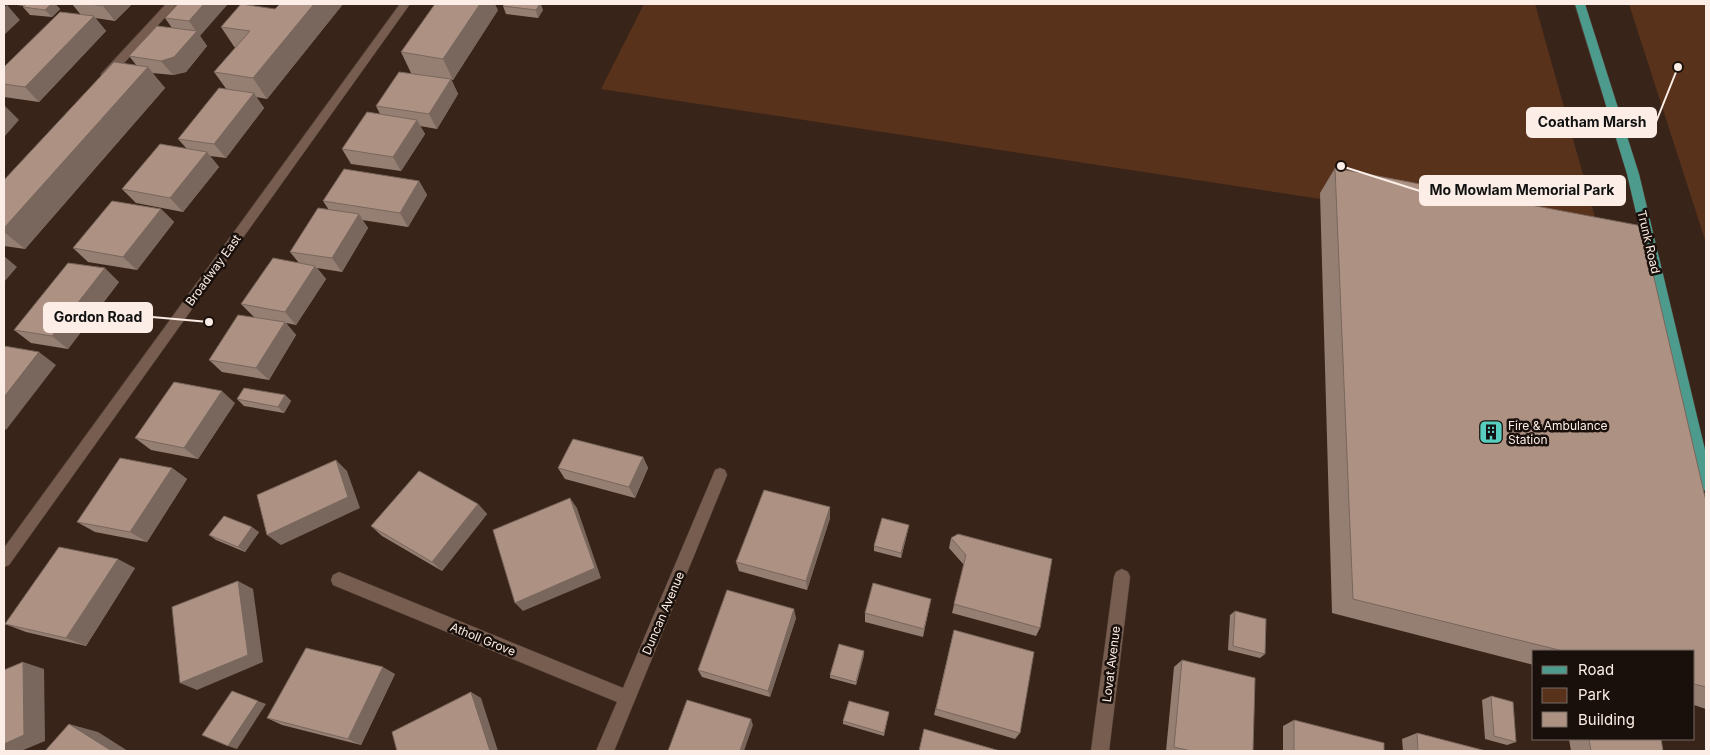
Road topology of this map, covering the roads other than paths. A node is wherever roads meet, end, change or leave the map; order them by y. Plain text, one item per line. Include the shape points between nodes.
1 (172, 4) edge
2 (405, 4) edge
3 (1580, 4) edge
4 (98, 84) edge
5 (720, 475) dead end
6 (1706, 484) edge
7 (4, 560) edge
8 (1122, 577) dead end
9 (339, 580) dead end
10 (627, 698) junction
11 (605, 751) edge
12 (1100, 751) edge

1 - 4 street
2 - 7 street, Broadway East
3 - 6 main road, Trunk Road via 1632,174
5 - 10 street, Duncan Avenue
8 - 12 street, Lovat Avenue
9 - 10 street, Atholl Grove
10 - 11 street, Duncan Avenue

